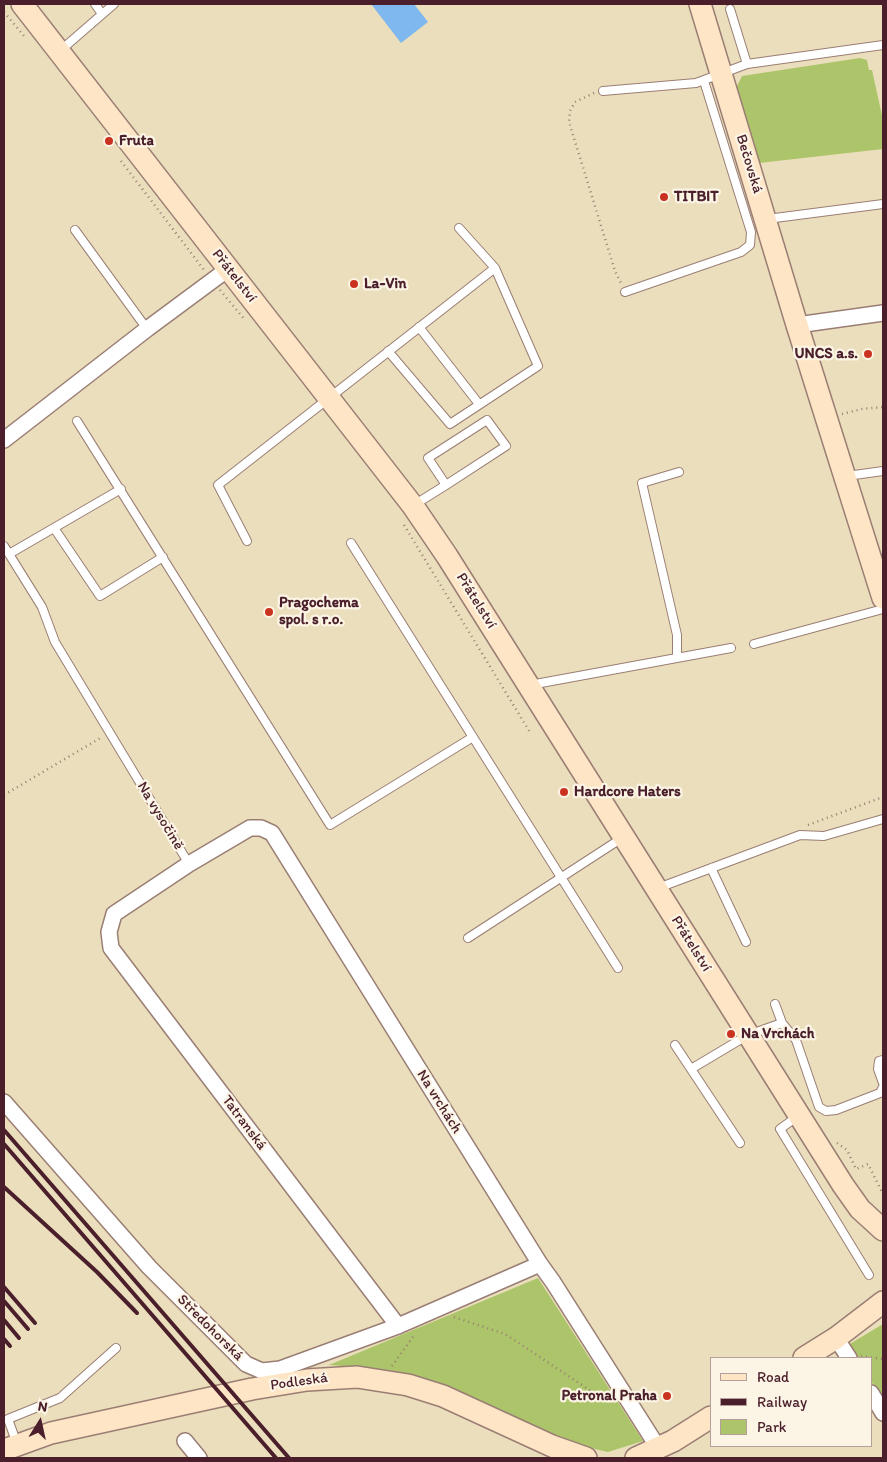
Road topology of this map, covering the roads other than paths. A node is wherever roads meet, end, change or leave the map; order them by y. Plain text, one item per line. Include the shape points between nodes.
1 (22, 4) edge
2 (95, 4) edge
3 (114, 4) edge
4 (700, 4) edge
5 (730, 9) dead end
6 (102, 14) junction
7 (883, 45) edge
8 (59, 52) junction
9 (747, 64) junction
10 (713, 77) junction
11 (603, 91) road end
12 (883, 204) edge
13 (766, 219) junction
14 (459, 228) dead end
15 (75, 230) dead end
16 (495, 268) junction
17 (228, 269) junction
18 (625, 292) road end
19 (883, 313) edge
20 (797, 324) junction
21 (419, 327) junction
22 (147, 329) junction
23 (388, 351) junction
24 (329, 398) junction
25 (479, 404) junction
26 (77, 421) dead end
27 (4, 440) edge
28 (883, 471) edge
29 (679, 472) dead end
30 (845, 476) junction
31 (446, 485) junction
32 (121, 489) junction
33 (408, 515) junction
34 (54, 528) junction
35 (247, 541) dead end
36 (352, 544) dead end
37 (4, 546) edge
38 (9, 554) junction
39 (163, 556) junction
40 (883, 598) edge
41 (883, 609) edge
42 (754, 644) dead end
43 (731, 648) dead end
44 (677, 658) junction
45 (528, 685) junction
46 (472, 737) junction
47 (883, 819) edge
48 (624, 837) junction
49 (189, 864) junction
50 (711, 868) junction
51 (561, 878) junction
52 (656, 888) junction
53 (114, 914) joint
54 (468, 938) dead end
55 (746, 942) dead end
56 (618, 968) dead end
57 (775, 1004) dead end
58 (782, 1023) junction
59 (748, 1035) junction
60 (675, 1045) dead end
61 (883, 1060) edge
62 (690, 1069) junction
63 (883, 1083) edge
64 (4, 1102) edge
65 (799, 1116) junction
66 (740, 1143) dead end
67 (883, 1230) edge
68 (540, 1264) junction
69 (869, 1275) dead end
70 (883, 1302) edge
71 (398, 1326) junction
72 (116, 1348) dead end
73 (844, 1351) edge
74 (810, 1357) edge
75 (872, 1395) edge
76 (883, 1413) edge
77 (710, 1418) edge
78 (6, 1419) edge
79 (185, 1441) dead end
80 (11, 1447) edge
81 (661, 1454) edge
82 (199, 1458) edge
83 (586, 1458) edge
84 (636, 1458) edge

1 - 8 main road, Přátelství
2 - 6 lane
3 - 6 lane
4 - 10 main road, Bečovská
5 - 9 lane
6 - 8 lane
7 - 9 lane
8 - 17 main road, Přátelství
9 - 10 lane
10 - 11 lane
10 - 13 main road, Bečovská
10 - 18 lane via 751,232 750,245 741,252
12 - 13 lane
13 - 20 main road, Bečovská
14 - 16 lane
15 - 22 lane
16 - 21 lane
16 - 25 lane via 538,366
17 - 22 street
17 - 24 main road, Přátelství
19 - 20 street
20 - 30 main road, Bečovská
21 - 23 lane
21 - 25 lane
22 - 27 street
23 - 24 lane
23 - 25 lane via 450,424
24 - 33 main road, Přátelství
24 - 35 lane via 218,484
26 - 32 lane
28 - 30 lane
29 - 44 lane via 642,483 677,635
30 - 40 main road, Bečovská
31 - 31 lane via 506,446 486,420 428,458
31 - 33 lane
32 - 34 lane
32 - 39 lane
33 - 45 main road, Přátelství via 447,556
34 - 38 lane
34 - 39 lane via 100,596
36 - 46 lane
37 - 38 lane, Na vysočině
38 - 49 lane, Na vysočině via 42,607 54,642
39 - 46 lane via 330,825
41 - 42 lane
43 - 44 lane
44 - 45 lane
45 - 48 main road, Přátelství
46 - 51 lane
47 - 50 lane via 824,836 800,835
48 - 51 lane
48 - 52 main road, Přátelství
49 - 53 street, Na vysočině
49 - 68 street, Na vrchách via 250,828 272,833
50 - 52 lane
50 - 55 lane
51 - 54 lane
51 - 56 lane
52 - 59 main road, Přátelství
53 - 71 street, Tatranská via 109,932 112,948
57 - 58 lane
58 - 59 lane
58 - 63 lane via 796,1040 819,1108 836,1110 880,1093
59 - 62 lane
59 - 65 main road, Přátelství
60 - 62 lane
61 - 63 lane via 879,1061 878,1069
62 - 66 lane
64 - 71 street, Středohorská via 149,1267 246,1364 262,1370 280,1369
65 - 67 main road, Přátelství via 860,1209
65 - 69 lane via 780,1129
68 - 71 street, Středohorská
68 - 81 street, Na vrchách
70 - 73 main road
72 - 78 lane via 60,1398
73 - 74 main road
75 - 76 street
77 - 81 main road
78 - 80 lane
79 - 82 street
80 - 83 main road, Podleská via 51,1433 289,1383 341,1377 385,1380 443,1396 552,1446
81 - 84 main road

